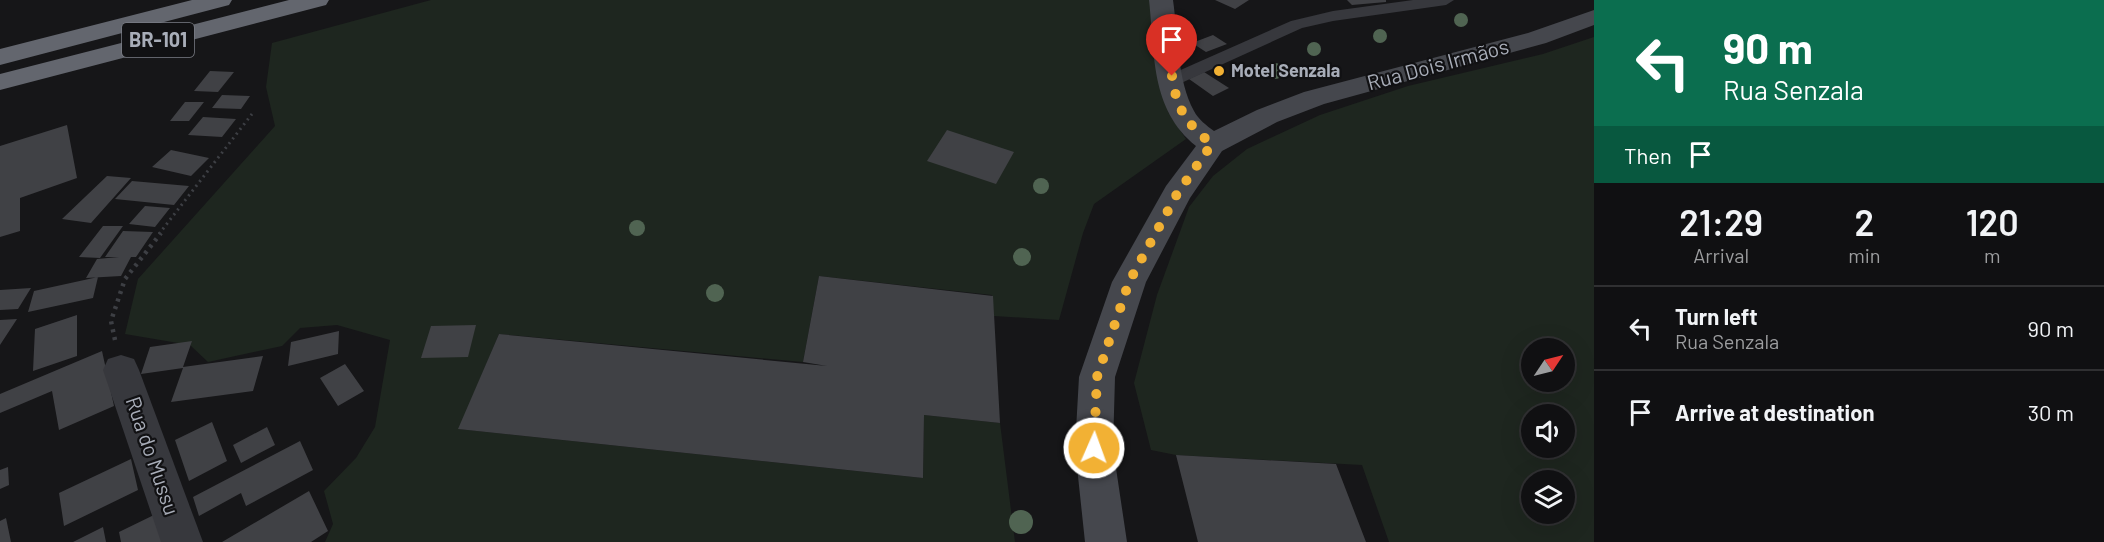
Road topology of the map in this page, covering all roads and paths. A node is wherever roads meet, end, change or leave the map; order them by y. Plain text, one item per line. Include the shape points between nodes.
1 (220, 0) edge
2 (317, 0) edge
3 (1161, 0) edge
4 (1446, 0) edge
5 (1594, 17) edge
6 (0, 57) edge
7 (1173, 80) junction
8 (0, 82) edge
9 (252, 114) dead end
10 (1212, 144) junction
11 (121, 370) joint
12 (182, 542) edge
13 (1106, 542) edge

1 - 6 highway, BR-101
2 - 8 highway, BR-101
3 - 7 main road
4 - 7 lane via 1297,24
5 - 10 main road, Rua Dois Irmãos via 1537,38 1314,98
7 - 10 main road via 1180,112
9 - 11 path via 125,279 111,321
10 - 13 main road, Rua Dois Irmãos via 1177,194 1129,282 1097,377 1094,448
11 - 12 street, Rua do Mussu

